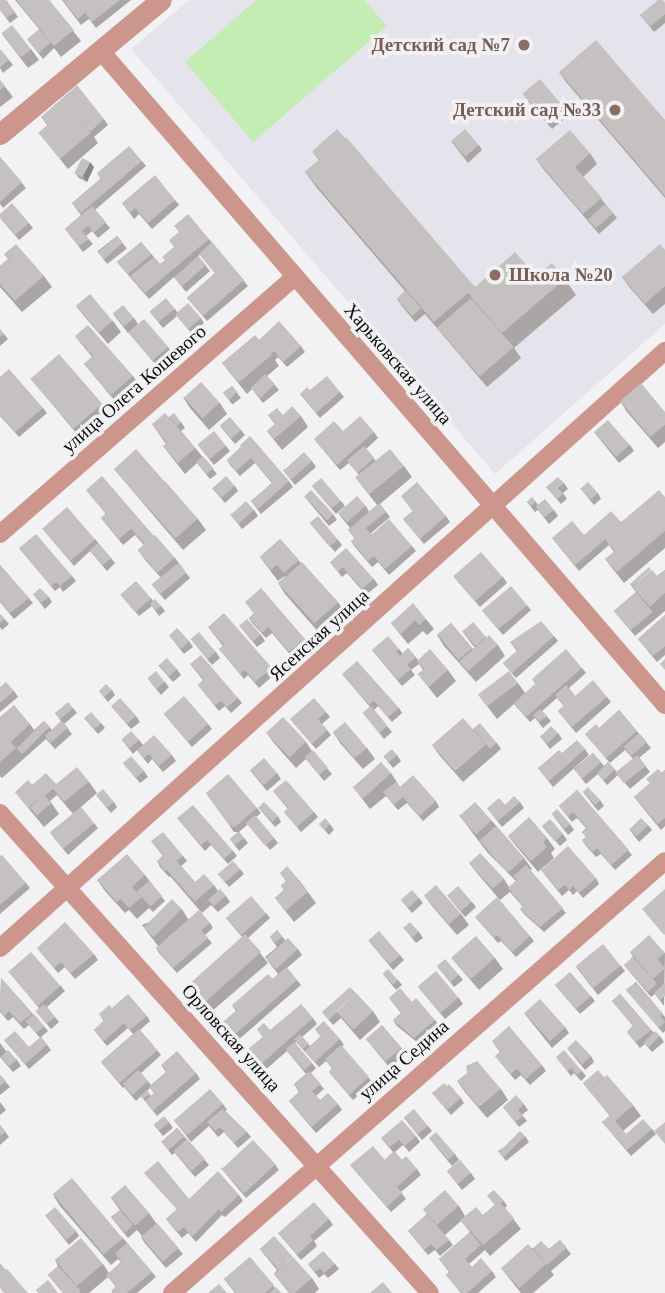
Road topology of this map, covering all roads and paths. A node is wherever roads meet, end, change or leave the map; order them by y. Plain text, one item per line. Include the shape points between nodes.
1 (160, 0) edge
2 (100, 50) junction
3 (0, 134) edge
4 (295, 277) junction
5 (665, 351) edge
6 (492, 507) junction
7 (0, 534) edge
8 (665, 705) edge
9 (0, 813) edge
10 (665, 861) edge
11 (68, 889) junction
12 (0, 948) edge
13 (316, 1164) junction
14 (172, 1293) edge
15 (430, 1293) edge

1 - 2 street
2 - 3 street
2 - 4 street, Харьковская улица
4 - 6 street, Харьковская улица
4 - 7 street, улица Олега Кошевого
5 - 6 street, Ясенская улица
6 - 8 street, Харьковская улица
6 - 11 street, Ясенская улица
9 - 11 street, Орловская улица
10 - 13 street, улица Седина
11 - 12 street, Ясенская улица
11 - 13 street, Орловская улица
13 - 14 street, улица Седина
13 - 15 street, Орловская улица

